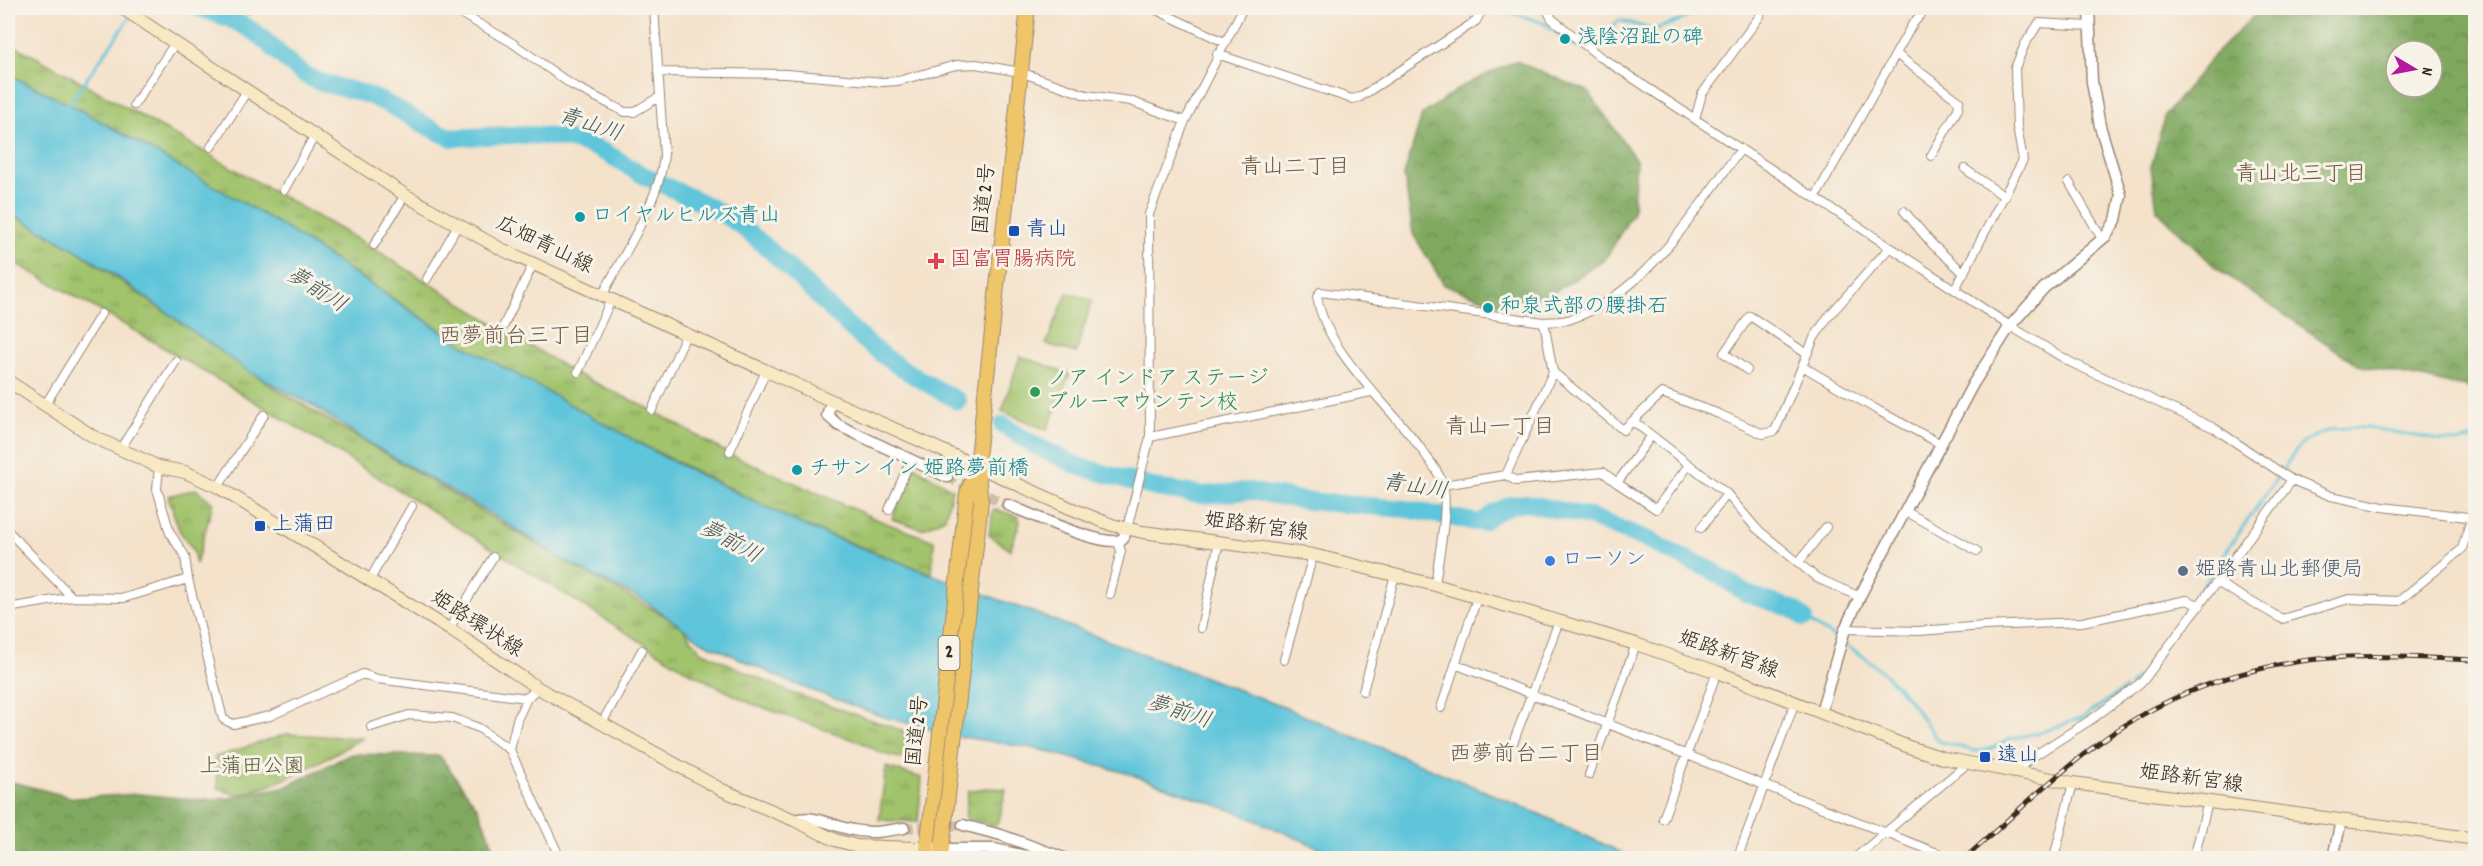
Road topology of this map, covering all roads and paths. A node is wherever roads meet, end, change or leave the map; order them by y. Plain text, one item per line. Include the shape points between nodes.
1 (124, 8) edge
2 (229, 8) edge
3 (248, 8) edge
4 (451, 8) edge
5 (654, 8) edge
6 (1028, 8) edge
7 (1152, 8) edge
8 (1243, 8) edge
9 (1483, 8) edge
10 (1546, 8) edge
11 (1926, 8) edge
12 (2089, 8) edge
13 (1760, 16) dead end
14 (2089, 26) junction
15 (175, 42) junction
16 (1224, 42) junction
17 (1217, 54) junction
18 (1896, 54) junction
19 (658, 72) junction
20 (1020, 72) junction
21 (247, 91) junction
22 (659, 97) junction
23 (134, 105) dead end
24 (1695, 119) junction
25 (1185, 121) junction
26 (315, 135) junction
27 (211, 147) dead end
28 (1741, 149) junction
29 (1931, 156) dead end
30 (1965, 169) dead end
31 (2069, 182) dead end
32 (284, 190) dead end
33 (405, 195) junction
34 (2005, 196) junction
35 (1815, 198) junction
36 (1904, 211) dead end
37 (458, 225) junction
38 (2102, 239) junction
39 (374, 245) dead end
40 (1890, 247) junction
41 (533, 264) junction
42 (1964, 273) junction
43 (427, 279) dead end
44 (1955, 289) junction
45 (607, 298) junction
46 (101, 314) dead end
47 (1544, 322) junction
48 (2010, 326) junction
49 (503, 327) dead end
50 (686, 335) junction
51 (1807, 354) junction
52 (176, 361) dead end
53 (1802, 366) junction
54 (1747, 370) dead end
55 (766, 371) junction
56 (578, 372) dead end
57 (1553, 372) junction
58 (8, 381) edge
59 (1371, 392) junction
60 (832, 401) junction
61 (45, 405) junction
62 (652, 410) dead end
63 (264, 415) dead end
64 (1633, 421) junction
65 (1651, 436) junction
66 (1150, 437) junction
67 (1941, 444) junction
68 (121, 448) junction
69 (730, 451) dead end
70 (911, 459) junction
71 (1689, 465) junction
72 (977, 466) junction
73 (159, 467) junction
74 (1506, 475) junction
75 (947, 477) tunnel mouth
76 (2289, 478) junction
77 (1617, 483) junction
78 (1443, 485) junction
79 (218, 487) junction
80 (1727, 494) junction
81 (1008, 505) tunnel mouth
82 (412, 506) dead end
83 (890, 510) dead end
84 (1905, 512) junction
85 (2473, 519) edge
86 (1826, 527) dead end
87 (1701, 528) dead end
88 (1126, 529) junction
89 (8, 531) edge
90 (1219, 541) junction
91 (1118, 542) junction
92 (1977, 552) dead end
93 (1314, 555) junction
94 (493, 557) dead end
95 (1798, 561) junction
96 (1395, 575) junction
97 (188, 579) junction
98 (369, 581) junction
99 (2218, 583) junction
100 (1435, 585) junction
101 (1110, 594) dead end
102 (72, 597) junction
103 (1860, 597) junction
104 (1477, 598) junction
105 (2200, 606) junction
106 (8, 608) edge
107 (1559, 621) junction
108 (1201, 628) dead end
109 (449, 629) junction
110 (1845, 629) junction
111 (1636, 644) junction
112 (642, 650) dead end
113 (1284, 660) dead end
114 (1455, 664) junction
115 (1717, 672) junction
116 (538, 688) junction
117 (1363, 691) dead end
118 (1531, 695) junction
119 (527, 698) junction
120 (1795, 702) junction
121 (1441, 708) dead end
122 (1821, 712) junction
123 (602, 723) junction
124 (1607, 723) junction
125 (370, 727) dead end
126 (1513, 743) dead end
127 (510, 750) junction
128 (1687, 755) junction
129 (1968, 763) junction
130 (2016, 772) junction
131 (1589, 775) dead end
132 (2073, 783) junction
133 (1764, 785) junction
134 (2208, 802) junction
135 (1663, 819) dead end
136 (794, 820) junction
137 (2341, 820) junction
138 (963, 825) tunnel mouth
139 (904, 828) tunnel mouth
140 (1884, 833) junction
141 (2475, 839) edge
142 (926, 853) edge
143 (941, 854) edge
144 (1739, 854) dead end
145 (560, 858) edge
146 (1035, 858) edge
147 (1064, 858) edge
148 (1855, 858) edge
149 (1950, 858) edge
150 (2055, 858) edge
151 (2194, 858) edge
152 (2333, 858) edge

1 - 15 main road, 広畑青山線
2 - 3 street
4 - 22 street via 504,37 572,85 625,112 634,112
5 - 19 street
6 - 20 highway, 国道2号 / 2
7 - 16 street
8 - 16 street
9 - 17 street via 1476,21 1360,98 1352,99
10 - 24 street via 1552,19 1599,56
11 - 18 street
12 - 14 street
13 - 24 street via 1702,94
14 - 34 street via 2039,23 2025,44 2015,68 2017,127 2024,159
14 - 38 street via 2092,82 2100,126 2121,195 2116,220
15 - 21 main road, 広畑青山線
15 - 23 street
16 - 17 street
17 - 25 street
18 - 29 street via 1959,101 1959,110
18 - 35 street
19 - 20 street via 786,74 883,82 956,65 976,64
19 - 22 street
20 - 25 street via 1086,95 1130,101
20 - 72 highway, 国道2号 / 2
21 - 26 main road, 広畑青山線
21 - 27 street
22 - 45 street via 663,171
24 - 28 street
25 - 66 street via 1149,214
26 - 32 street
26 - 33 main road, 広畑青山線
28 - 35 street
28 - 47 street via 1651,268 1600,306 1569,320
30 - 34 street
31 - 38 street
33 - 37 main road, 広畑青山線
33 - 39 street
34 - 42 street
35 - 40 street
36 - 42 street
37 - 41 main road, 広畑青山線
37 - 43 street
38 - 48 street via 2044,288
40 - 44 street
40 - 51 street via 1828,317
41 - 45 main road, 広畑青山線
41 - 49 street
42 - 44 street
44 - 48 street
45 - 50 main road, 広畑青山線
45 - 56 street
46 - 61 street
47 - 57 street
47 - 59 street via 1320,292 1317,297 1327,327
48 - 67 street
48 - 76 street via 2072,363 2214,428
50 - 55 main road, 広畑青山線
50 - 62 street
51 - 53 street
51 - 54 street via 1750,315 1724,353
52 - 68 street
53 - 64 street via 1775,431 1763,434 1662,393
53 - 67 street
55 - 60 main road, 広畑青山線
55 - 69 street
57 - 64 street via 1623,430
57 - 74 street
58 - 61 main road, 姫路環状線
59 - 66 street
59 - 78 street via 1411,435
60 - 70 street via 827,415 838,425
60 - 72 main road, 広畑青山線
61 - 68 main road, 姫路環状線 via 94,437
63 - 79 street
64 - 65 street
65 - 71 street
65 - 77 street
66 - 88 street
67 - 84 street
68 - 73 main road, 姫路環状線
70 - 75 street
70 - 83 street
71 - 77 street via 1656,509
71 - 80 street
72 - 88 main road, 姫路新宮線
72 - 142 highway, 国道2号 / 2 via 967,493
72 - 143 highway, 国道2号 / 2 via 981,501
73 - 79 main road, 姫路環状線 via 185,472
73 - 97 street via 157,489 170,533 185,556
74 - 77 street via 1516,481 1603,472
74 - 78 street
76 - 85 street via 2331,496
76 - 99 street
78 - 100 street via 1444,511
79 - 98 main road, 姫路環状線
80 - 87 street
80 - 95 street via 1756,528
81 - 91 street via 1083,535
82 - 98 street
84 - 92 street
84 - 103 street
85 - 99 street via 2462,549 2399,602 2349,599 2282,619
86 - 95 street
88 - 90 main road, 姫路新宮線
88 - 91 street
89 - 102 street
90 - 93 main road, 姫路新宮線
90 - 108 street
91 - 101 street via 1121,551
93 - 96 main road, 姫路新宮線
93 - 113 street
94 - 109 street
95 - 103 street via 1817,578
96 - 100 main road, 姫路新宮線
96 - 117 street
97 - 102 street via 124,598
97 - 119 street via 223,719 233,724 270,716 363,674
98 - 109 main road, 姫路環状線
99 - 105 street
100 - 104 main road, 姫路新宮線
102 - 106 street
103 - 110 street
104 - 107 main road, 姫路新宮線
104 - 114 street
105 - 110 street via 2187,600 2082,622 1919,631
105 - 130 street via 2143,681
107 - 111 main road, 姫路新宮線
107 - 118 street
109 - 116 main road, 姫路環状線
110 - 122 street
111 - 115 main road, 姫路新宮線
111 - 124 street
112 - 123 street
114 - 118 street
114 - 121 street
115 - 120 main road, 姫路新宮線
115 - 128 street
116 - 119 street
116 - 123 main road, 姫路環状線
118 - 124 street
118 - 126 street
119 - 127 street
120 - 122 main road, 姫路新宮線
120 - 133 street
122 - 129 main road, 姫路新宮線 via 1910,747
123 - 136 main road, 姫路環状線 via 722,790
124 - 128 street
124 - 131 street
125 - 127 street via 409,715 453,718 479,728
127 - 145 street
128 - 133 street
128 - 135 street
129 - 130 main road, 姫路新宮線
129 - 140 street
130 - 132 main road, 姫路新宮線
132 - 134 main road, 姫路新宮線
132 - 150 street
133 - 140 street
133 - 144 street
134 - 137 main road, 姫路新宮線
134 - 151 street
136 - 139 street via 812,817 878,833
136 - 142 main road, 姫路環状線 via 857,846
137 - 141 main road, 姫路新宮線
137 - 152 street
138 - 147 street
140 - 148 street
140 - 149 street
142 - 143 main road, 姫路環状線
143 - 146 street via 994,849

